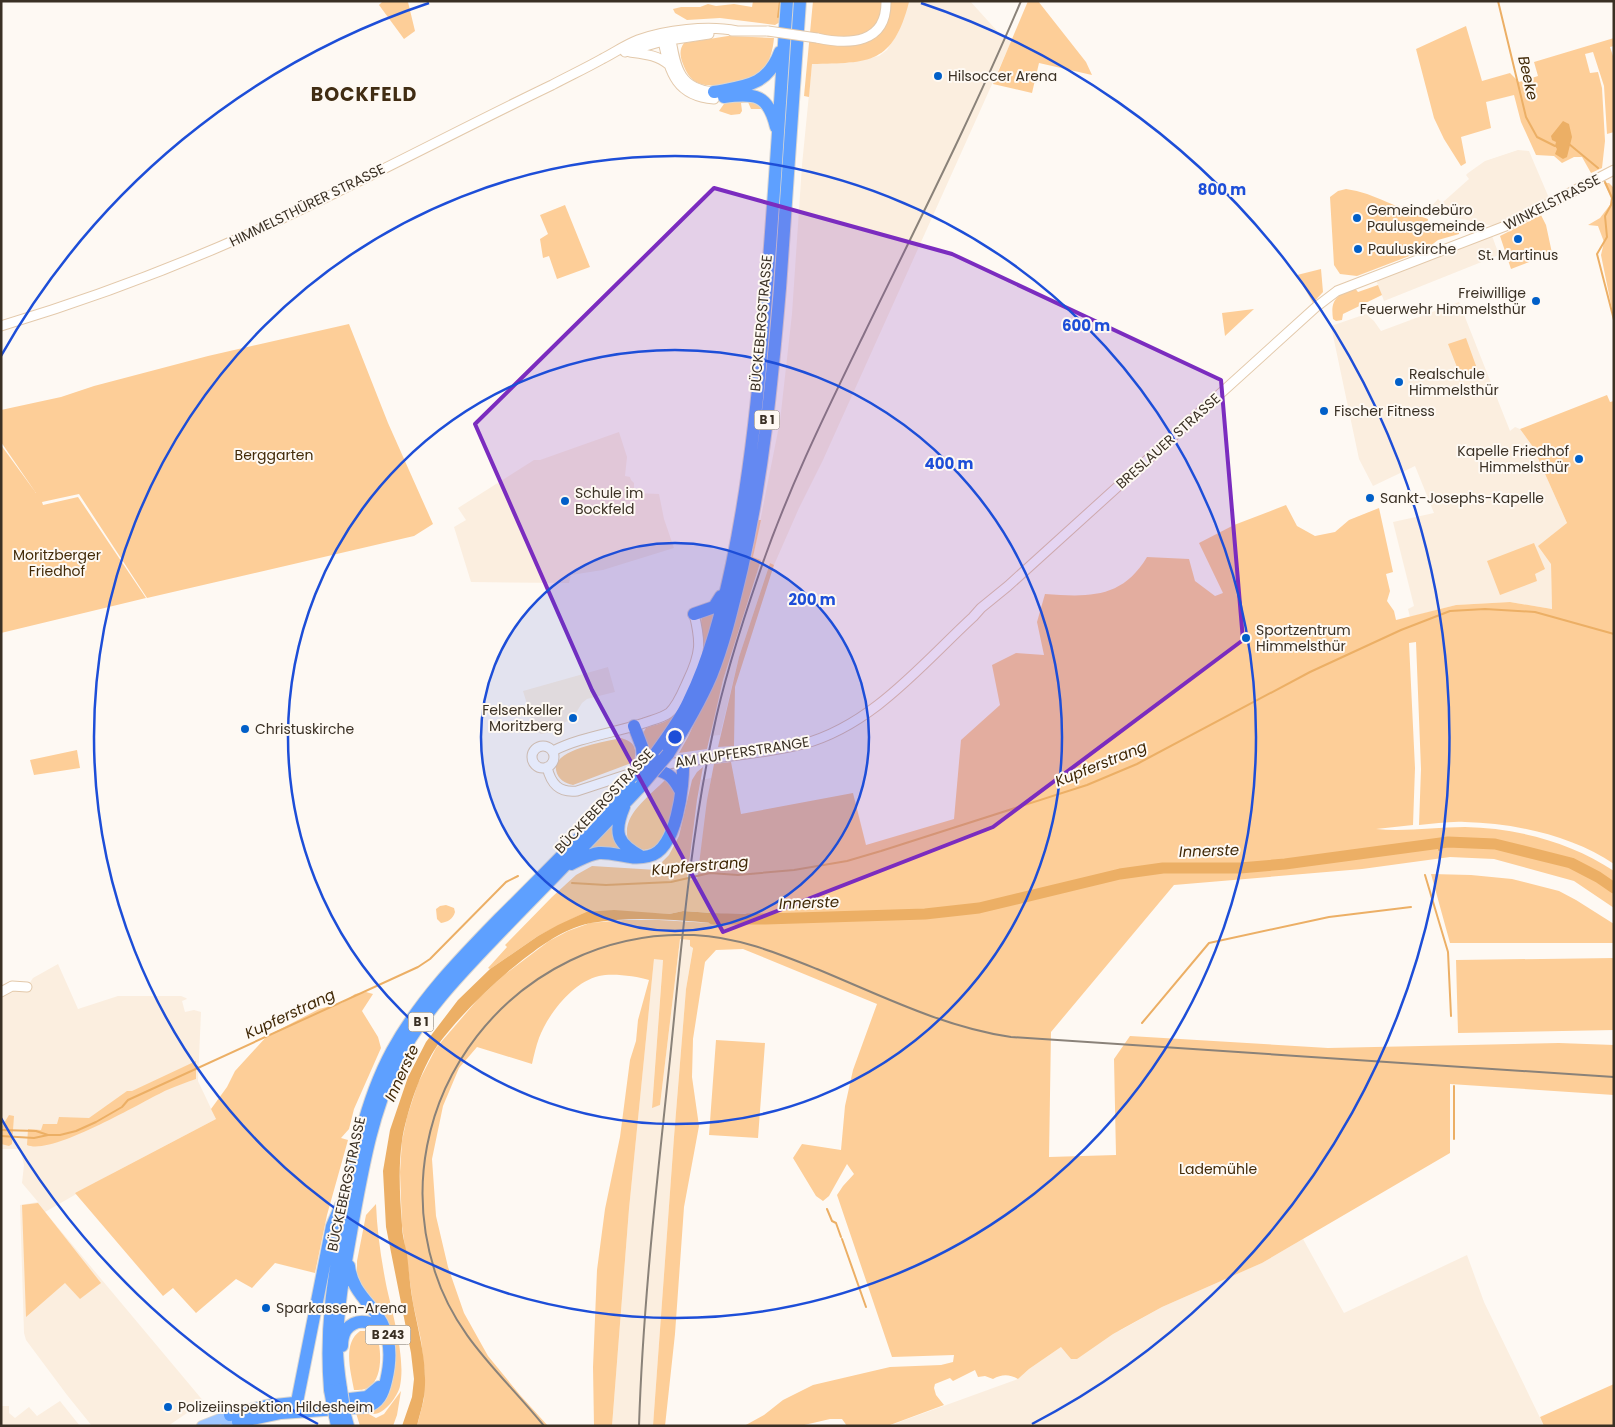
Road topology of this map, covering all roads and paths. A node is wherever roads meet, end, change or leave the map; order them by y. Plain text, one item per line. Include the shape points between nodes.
1 (787, 1) edge
2 (800, 1) edge
3 (804, 1) edge
4 (886, 1) edge
5 (799, 15) junction
6 (736, 30) junction
7 (667, 40) junction
8 (785, 40) junction
9 (628, 51) junction
10 (603, 59) junction
11 (669, 66) junction
12 (714, 95) junction
13 (778, 136) junction
14 (1613, 170) edge
15 (1329, 297) joint
16 (1, 326) edge
17 (727, 585) junction
18 (1004, 590) joint
19 (694, 614) joint
20 (634, 726) junction
21 (552, 751) junction
22 (649, 761) junction
23 (682, 761) junction
24 (547, 767) junction
25 (639, 781) junction
26 (680, 790) junction
27 (626, 803) junction
28 (642, 857) junction
29 (564, 867) junction
30 (28, 987) dead end
31 (1, 992) edge
32 (350, 1185) junction
33 (347, 1256) junction
34 (337, 1358) junction
35 (335, 1390) junction
36 (298, 1402) junction
37 (341, 1421) edge
38 (234, 1422) edge
39 (202, 1426) edge

1 - 8 highway, BÜCKEBERGSTRASSE / B 1
2 - 5 highway, BÜCKEBERGSTRASSE / B 1
3 - 5 highway
4 - 6 street, HIMMELSTHÜRER STRASSE, bridge via 882,22 865,38 849,42
5 - 25 highway, BÜCKEBERGSTRASSE / B 1, bridge via 772,374 752,518 737,588 710,677 694,712 668,754
6 - 7 street, HIMMELSTHÜRER STRASSE
6 - 10 street, HIMMELSTHÜRER STRASSE via 721,28 651,36
7 - 9 street, HIMMELSTHÜRER STRASSE
7 - 11 street
7 - 12 street via 683,78 694,88
8 - 12 highway via 776,64 762,78
8 - 13 highway, BÜCKEBERGSTRASSE / B 1
9 - 10 street, HIMMELSTHÜRER STRASSE
9 - 11 street via 654,56
10 - 16 street, HIMMELSTHÜRER STRASSE via 252,232 135,282
11 - 12 street via 678,83 690,93 701,98
12 - 13 highway via 746,95 760,99 772,110
13 - 17 highway, BÜCKEBERGSTRASSE / B 1 via 754,427 742,516
14 - 15 street, WINKELSTRASSE via 1492,232 1343,288
15 - 18 street, BRESLAUER STRASSE
17 - 19 highway via 714,607
17 - 22 highway, BÜCKEBERGSTRASSE / B 1 via 700,676 674,728
18 - 23 street, AM KUPFERSTRANGE via 985,612 973,617 880,704 853,723 803,744
19 - 20 street via 699,646 683,692 667,714
20 - 21 street
20 - 22 highway
21 - 24 street via 554,759
21 - 24 street via 542,746 532,756 540,767
22 - 23 street, AM KUPFERSTRANGE
22 - 24 street, AM KUPFERSTRANGE via 577,791 567,792 552,782
22 - 25 highway, BÜCKEBERGSTRASSE / B 1, bridge
22 - 26 highway via 674,779
23 - 26 highway via 684,778
25 - 27 highway, BÜCKEBERGSTRASSE / B 1
25 - 32 highway, BÜCKEBERGSTRASSE / B 1 via 626,789 429,995 383,1070 367,1113
26 - 28 highway via 677,812 664,848
27 - 28 highway via 619,822 619,836 626,847
27 - 29 highway, BÜCKEBERGSTRASSE / B 1
28 - 29 highway via 596,854
29 - 33 highway, BÜCKEBERGSTRASSE / B 1 via 456,978 428,1012 404,1050 376,1115 365,1156
30 - 31 street via 12,986
32 - 35 highway, BÜCKEBERGSTRASSE / B 1 via 329,1316 328,1344
32 - 36 highway via 332,1226
33 - 34 highway, BÜCKEBERGSTRASSE / B 1 via 338,1320
33 - 38 highway, B 243 via 353,1284 376,1312 388,1334 390,1363 381,1396 366,1407 281,1413
34 - 35 highway, BÜCKEBERGSTRASSE / B 1
34 - 36 highway via 344,1334 351,1326 366,1322 380,1329 386,1343 386,1363 383,1379 375,1392 362,1398
35 - 37 highway, B 1, bridge
36 - 38 highway, B 243 via 266,1406
38 - 39 main road, B 243

